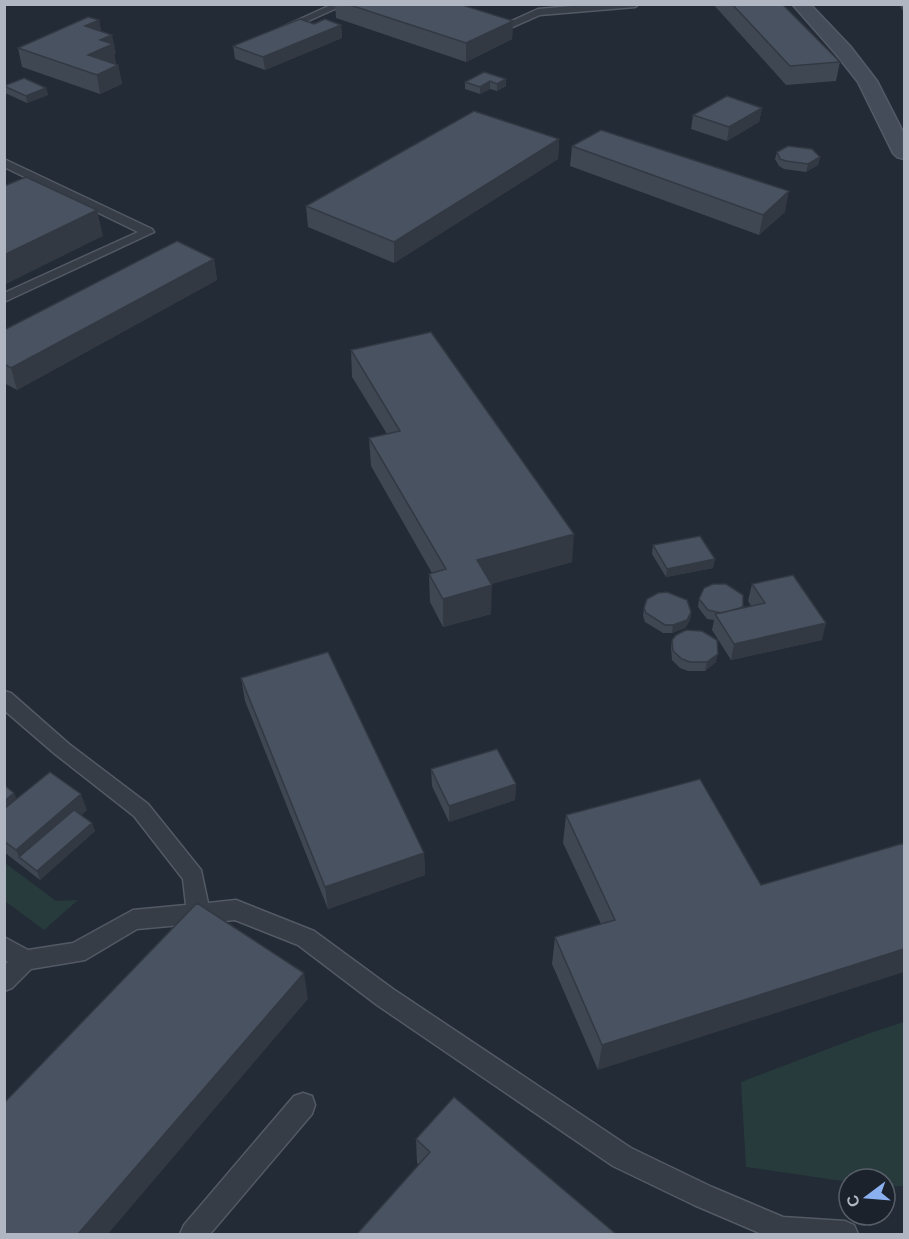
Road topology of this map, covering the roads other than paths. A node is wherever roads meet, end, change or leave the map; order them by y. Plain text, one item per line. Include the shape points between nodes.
1 (342, 4) edge
2 (635, 4) edge
3 (800, 4) edge
4 (474, 18) edge
5 (268, 35) edge
6 (904, 153) edge
7 (4, 162) edge
8 (41, 181) junction
9 (23, 189) edge
10 (4, 298) edge
11 (4, 698) edge
12 (198, 914) junction
13 (4, 948) edge
14 (25, 960) junction
15 (4, 981) edge
16 (303, 1105) dead end
17 (193, 1234) edge
18 (845, 1234) edge

1 - 5 lane
2 - 4 lane via 538,12 506,27
3 - 6 street via 867,81
7 - 8 lane
8 - 9 lane
8 - 10 lane via 148,232
11 - 12 lane via 141,810 193,876
12 - 14 lane via 132,920 77,953
12 - 18 lane via 236,910 306,938 384,997 622,1156 783,1230
13 - 14 lane
14 - 15 lane
16 - 17 lane

